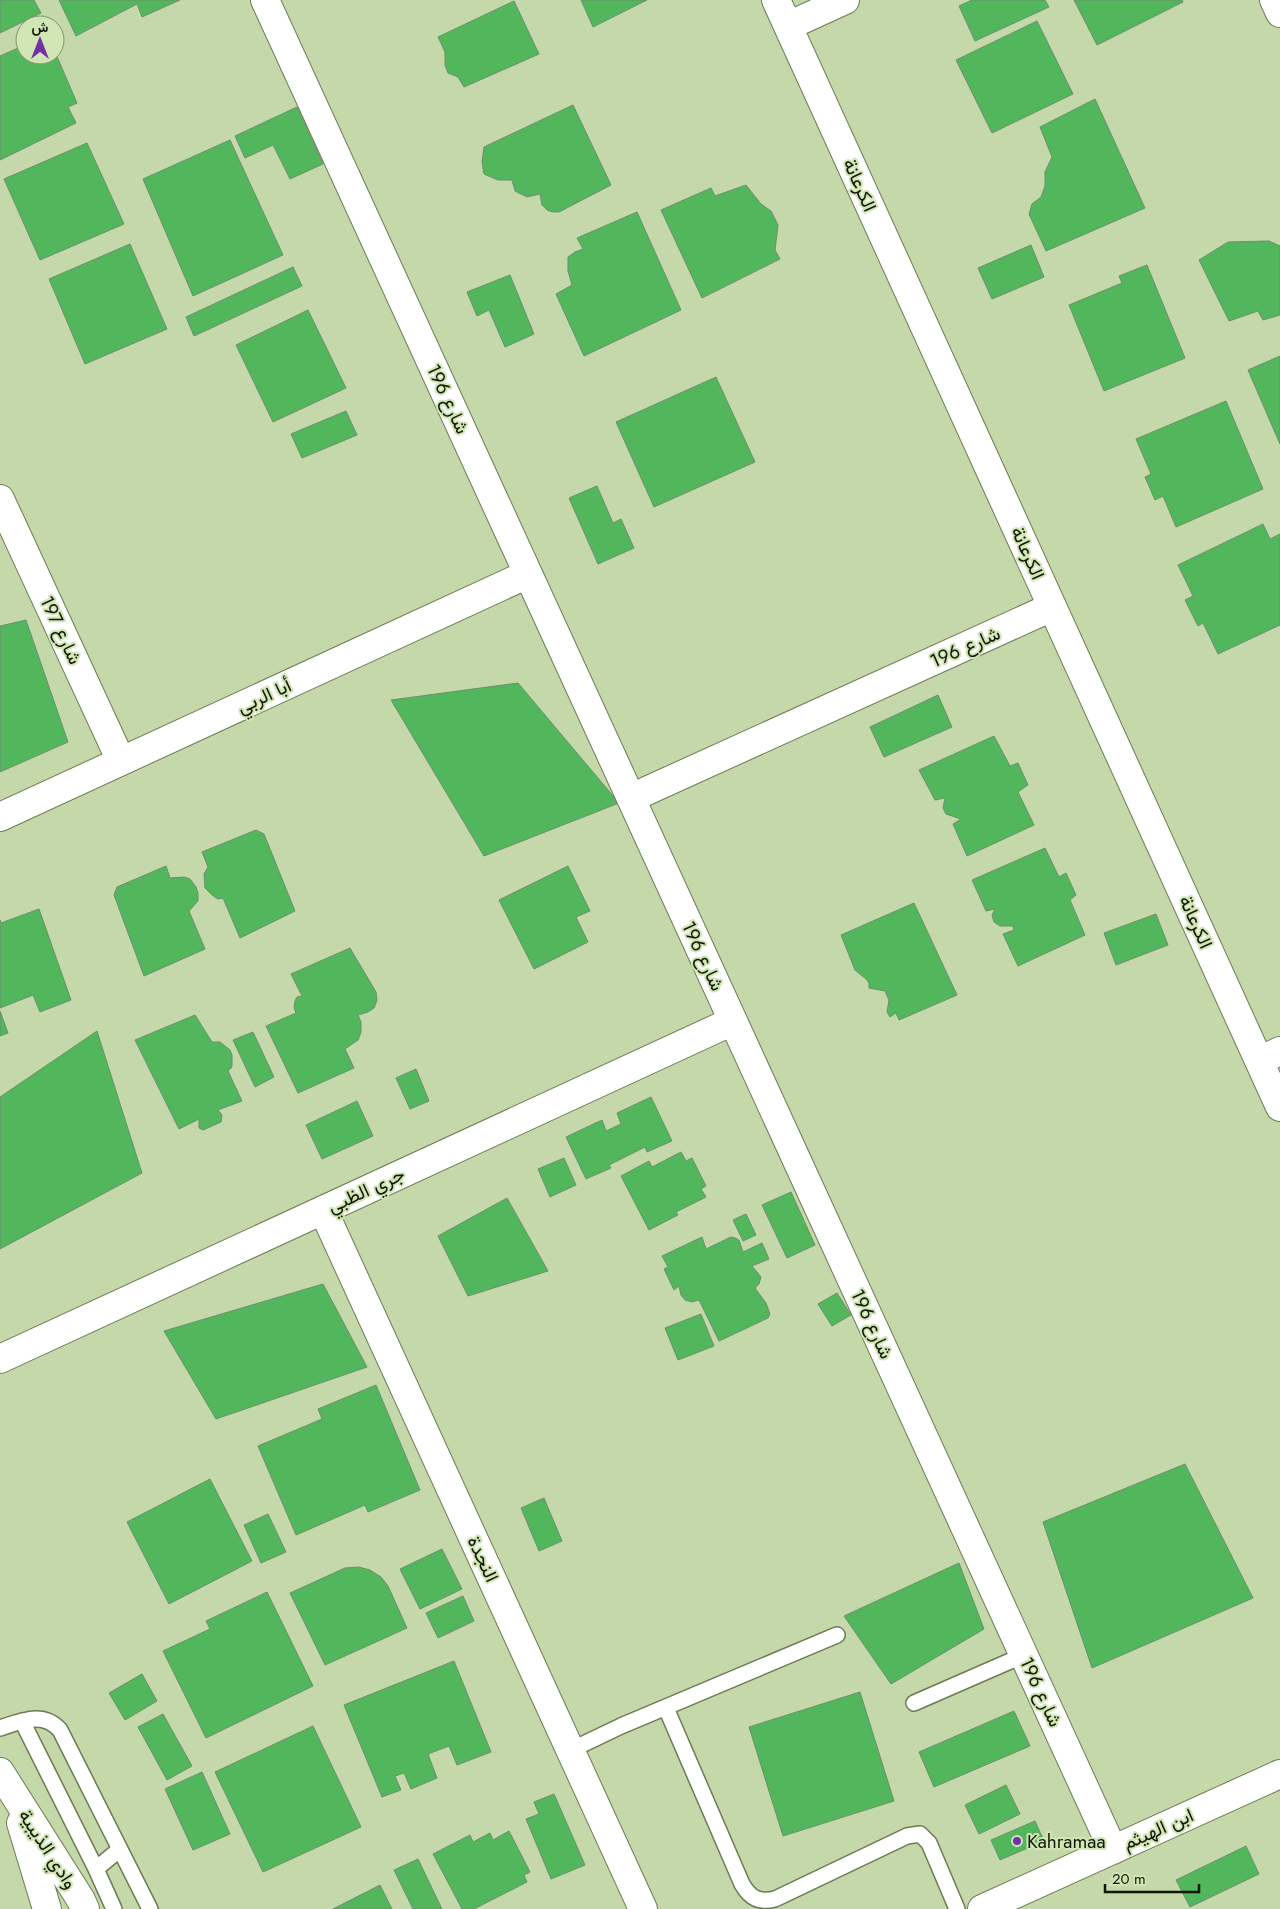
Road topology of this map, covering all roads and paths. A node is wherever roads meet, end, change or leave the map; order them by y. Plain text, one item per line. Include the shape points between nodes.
1 (264, 0) edge
2 (776, 0) edge
3 (845, 0) edge
4 (1274, 0) edge
5 (1280, 13) edge
6 (788, 26) junction
7 (0, 499) edge
8 (528, 574) junction
9 (1052, 607) junction
10 (121, 761) junction
11 (631, 798) junction
12 (0, 817) edge
13 (733, 1021) junction
14 (1270, 1056) edge
15 (1280, 1107) edge
16 (323, 1210) junction
17 (0, 1359) edge
18 (837, 1635) dead end
19 (1024, 1655) junction
20 (914, 1704) dead end
21 (666, 1708) junction
22 (22, 1721) junction
23 (0, 1728) edge
24 (571, 1750) junction
25 (1280, 1774) edge
26 (5, 1782) edge
27 (120, 1849) junction
28 (1113, 1850) junction
29 (96, 1869) junction
30 (47, 1909) edge
31 (84, 1909) edge
32 (114, 1909) edge
33 (150, 1909) edge
34 (643, 1909) edge
35 (957, 1909) edge
36 (982, 1909) edge

1 - 8 street, شارع 196
2 - 6 street, الكرعانة
3 - 6 street
4 - 5 street
6 - 9 street, الكرعانة
7 - 10 street, شارع 197
8 - 10 street, أبا الربي
8 - 11 street, شارع 196
9 - 11 street, شارع 196
9 - 14 street, الكرعانة
10 - 12 street, أبا الربي
11 - 13 street, شارع 196
13 - 16 street, جري الظبي
13 - 19 street, شارع 196
14 - 15 street, الكرعانة
16 - 17 street, جري الظبي
16 - 24 street, النجدة
18 - 21 lane
19 - 20 lane
19 - 28 street, شارع 196
21 - 24 lane
21 - 35 lane via 742,1884 752,1897 767,1901 774,1899 907,1836 920,1834 929,1843
22 - 23 lane
22 - 27 lane via 38,1718 60,1730
22 - 29 lane
24 - 34 street, النجدة
25 - 28 street, ابن الهيثم
26 - 30 street, وادي الذيبية
26 - 31 street, وادي الذيبية
27 - 29 lane
27 - 33 lane
28 - 36 street, ابن الهيثم
29 - 32 lane

